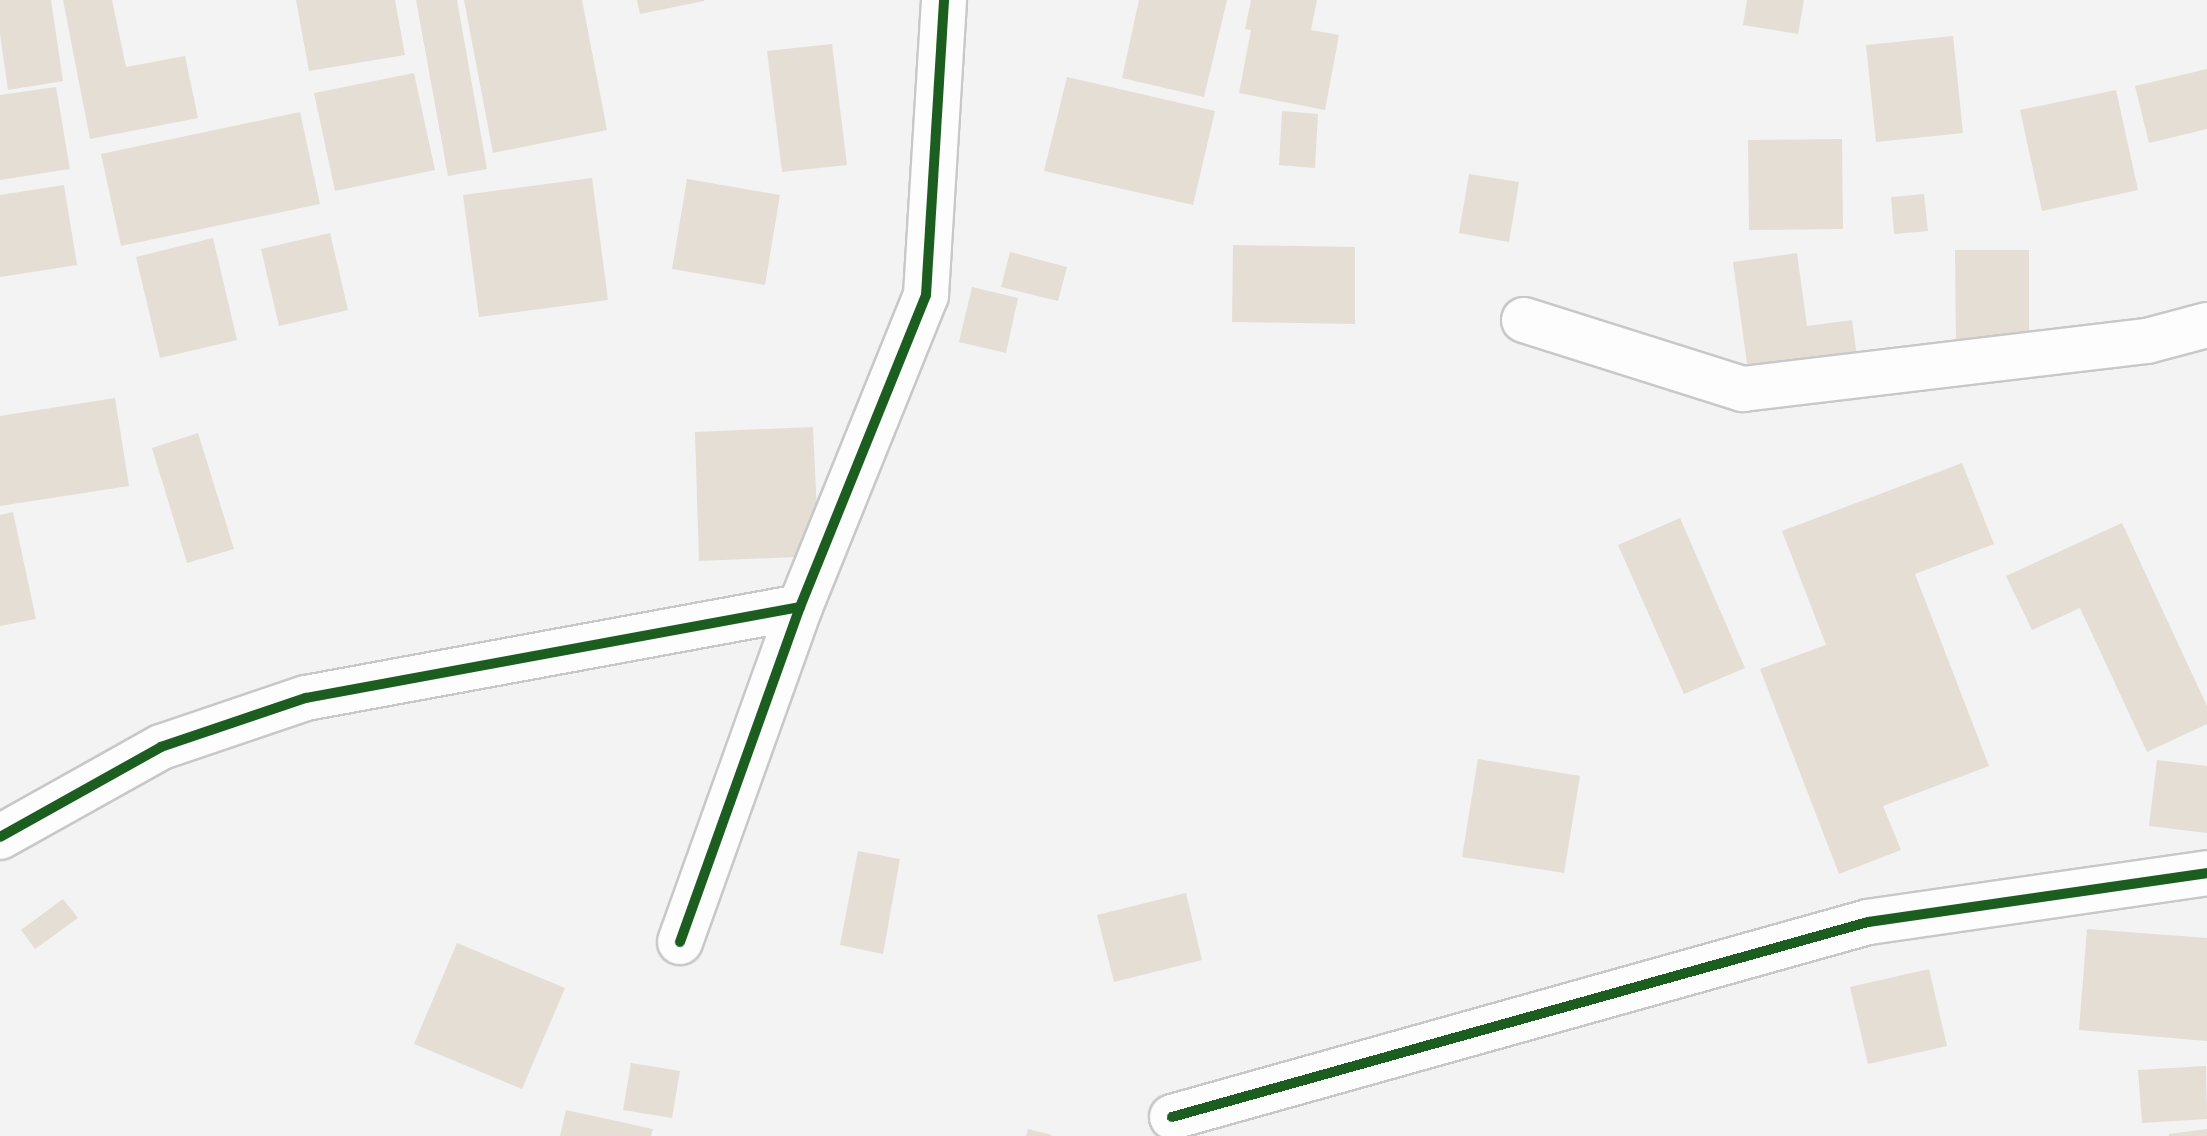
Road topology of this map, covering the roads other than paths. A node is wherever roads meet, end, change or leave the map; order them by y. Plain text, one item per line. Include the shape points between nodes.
1 (944, 0) edge
2 (1524, 320) dead end
3 (2207, 325) edge
4 (800, 607) junction
5 (0, 837) edge
6 (2207, 873) edge
7 (680, 942) dead end
8 (1172, 1117) dead end

1 - 4 street via 926,295
2 - 3 street via 1743,389 2147,341
4 - 5 street via 306,698 161,747
4 - 7 street
6 - 8 street via 1868,922

